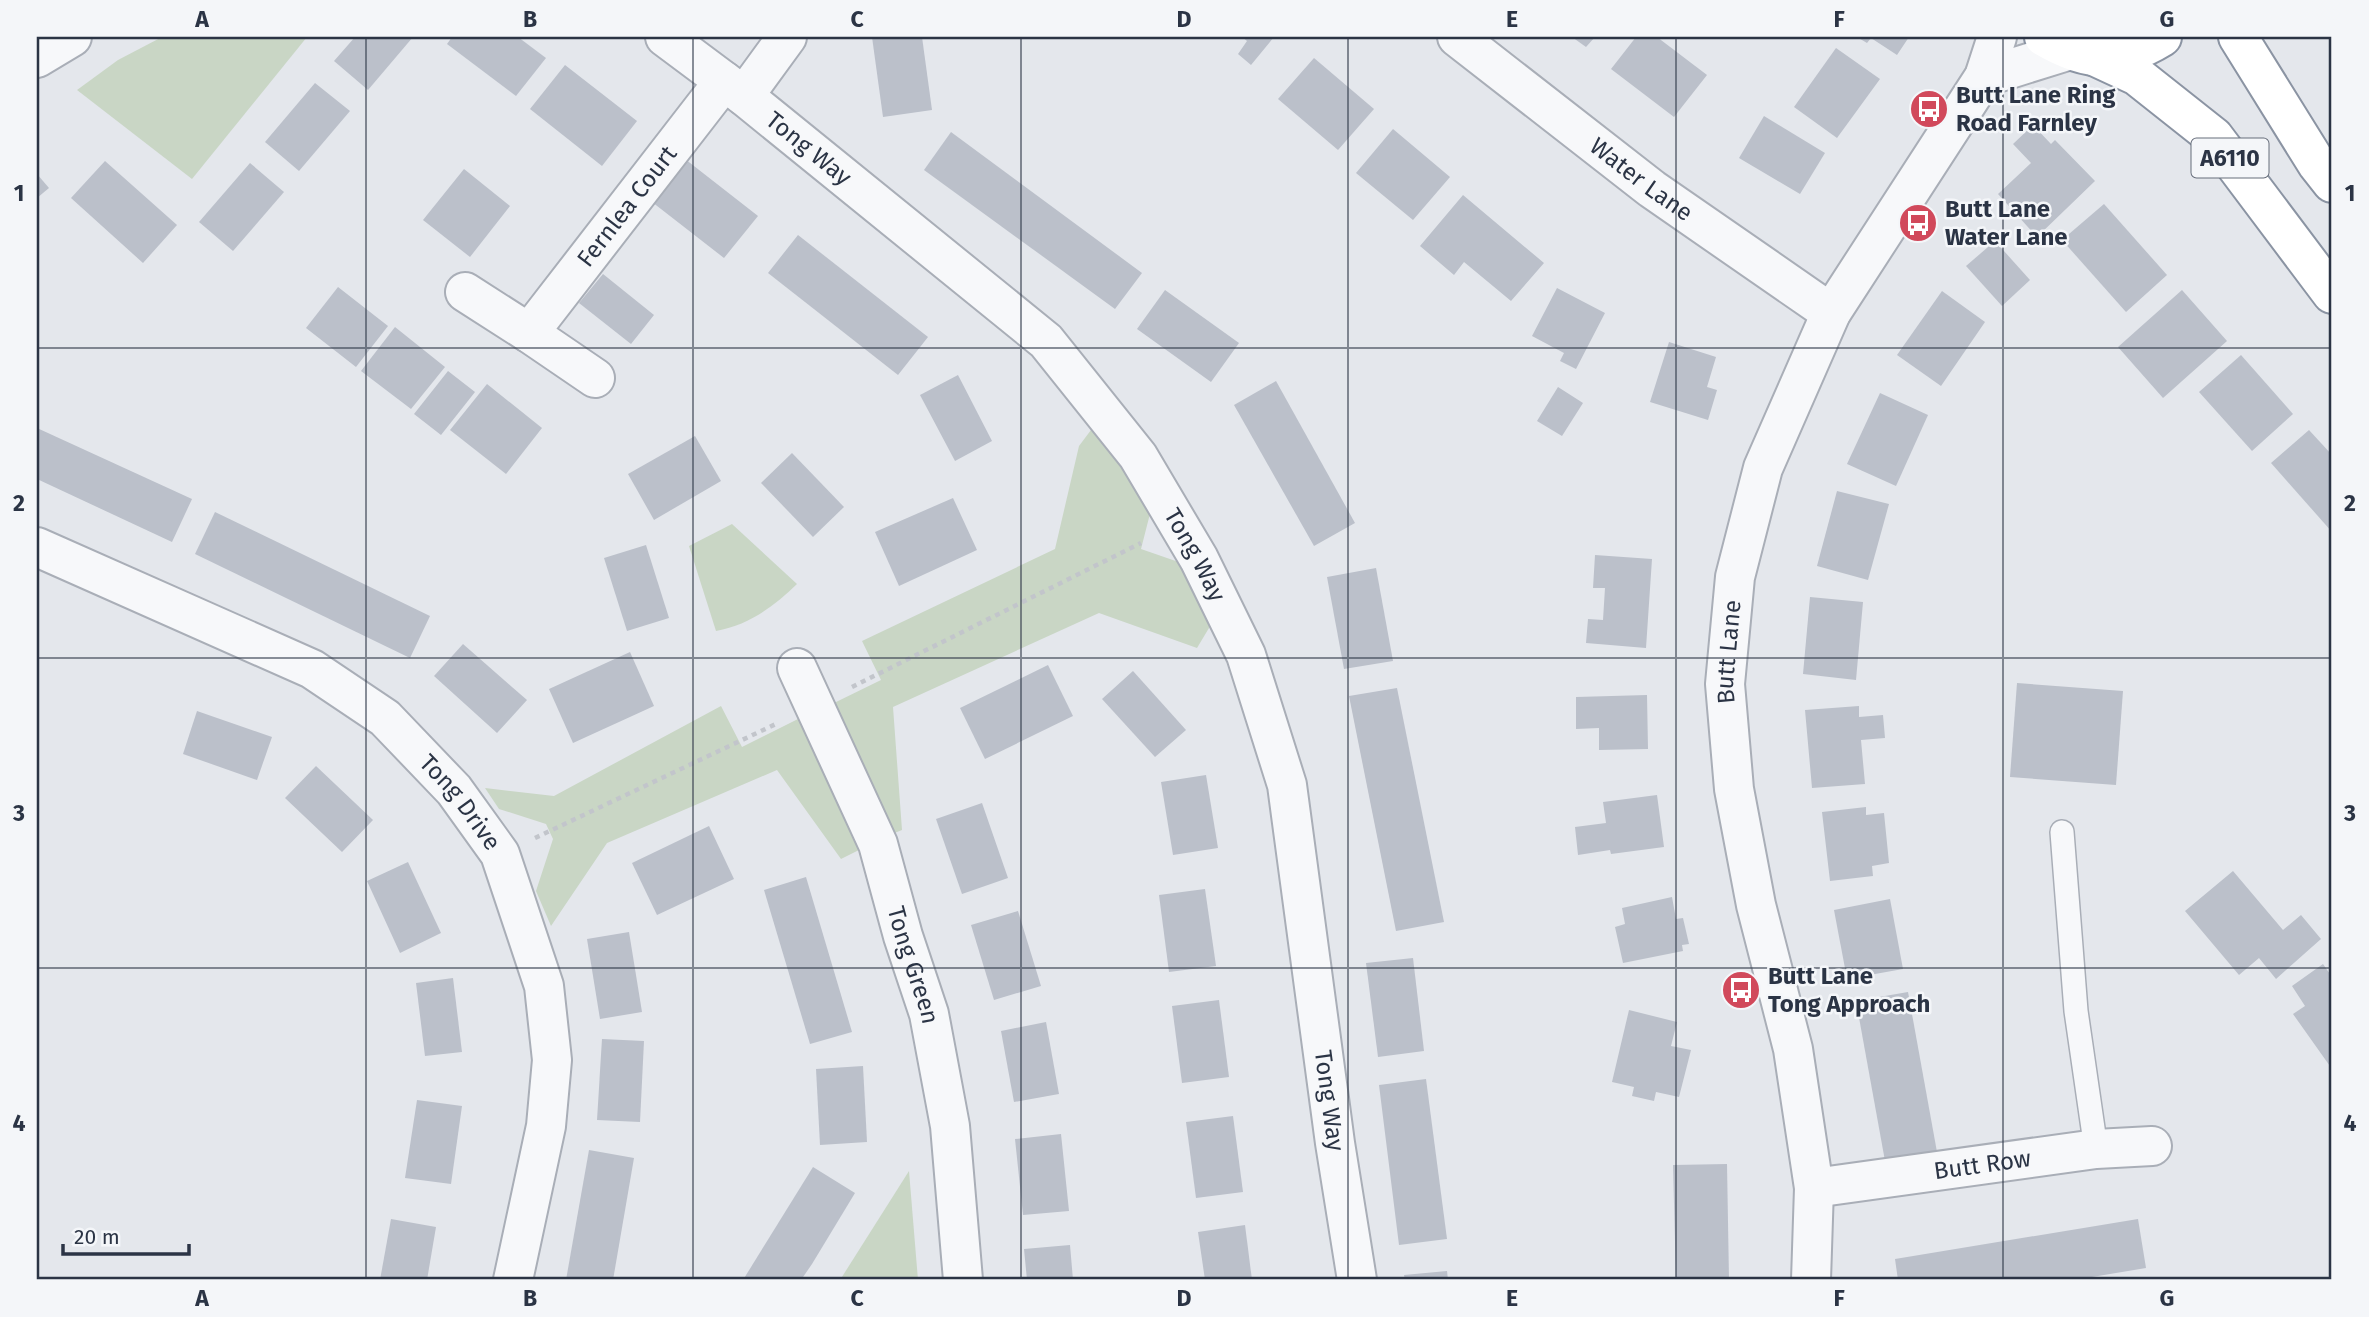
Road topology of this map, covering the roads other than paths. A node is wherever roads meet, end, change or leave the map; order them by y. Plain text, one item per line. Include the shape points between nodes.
1 (72, 37) edge
2 (665, 37) edge
3 (787, 37) edge
4 (1457, 37) edge
5 (1997, 37) edge
6 (2162, 37) edge
7 (2238, 37) edge
8 (2069, 48) edge
9 (37, 58) edge
10 (1984, 78) junction
11 (734, 88) junction
12 (2332, 183) edge
13 (465, 292) dead end
14 (2332, 294) edge
15 (1831, 313) junction
16 (529, 333) junction
17 (595, 378) dead end
18 (37, 547) edge
19 (797, 668) dead end
20 (2062, 832) dead end
21 (2151, 1146) dead end
22 (2096, 1149) junction
23 (1814, 1188) junction
24 (513, 1280) edge
25 (963, 1280) edge
26 (1357, 1280) edge
27 (1811, 1280) edge

1 - 9 street
2 - 11 street, Tong Way
3 - 11 street, Fernlea Court
4 - 15 street, Water Lane via 1651,189
5 - 10 street, Butt Lane
6 - 8 highway via 2124,55
7 - 12 highway, A6110
8 - 10 street
8 - 14 highway, A6110 via 2137,76 2214,137
10 - 15 street, Butt Lane
11 - 16 street, Fernlea Court
11 - 26 street, Tong Way via 1046,341 1138,456 1199,559 1246,656 1287,785
13 - 16 street
15 - 23 street, Butt Lane via 1763,468 1735,577 1725,684 1737,802 1756,905 1793,1049
16 - 17 street
18 - 24 street, Tong Drive via 312,669 385,718 454,790 500,855 544,986 552,1060 546,1126
19 - 25 street, Tong Green via 878,844 929,1014 950,1126
20 - 22 lane via 2076,1011
21 - 22 street, Butt Row
22 - 23 street, Butt Row
23 - 27 street, Butt Lane

